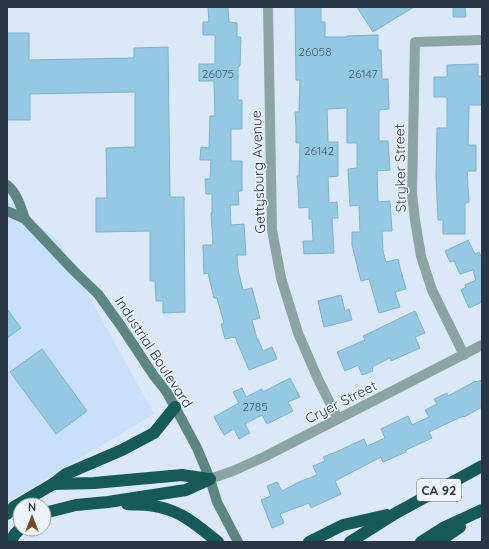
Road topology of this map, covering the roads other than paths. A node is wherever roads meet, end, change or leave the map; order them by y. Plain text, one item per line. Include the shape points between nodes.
1 (268, 7) edge
2 (482, 40) edge
3 (7, 185) edge
4 (7, 211) edge
5 (25, 219) junction
6 (482, 345) edge
7 (464, 355) junction
8 (175, 407) junction
9 (338, 419) junction
10 (482, 466) edge
11 (210, 479) junction
12 (53, 484) junction
13 (108, 502) junction
14 (482, 510) edge
15 (52, 511) edge
16 (7, 514) edge
17 (396, 514) junction
18 (218, 542) edge
19 (238, 542) edge
20 (309, 542) edge
21 (350, 542) edge
22 (421, 542) edge
23 (438, 542) edge

1 - 9 street, Gettysburg Avenue via 272,230 281,278 298,333
2 - 7 street, Stryker Street via 415,42 412,194 420,256 432,290
3 - 5 main road, Industrial Boulevard via 12,188
4 - 5 main road, Industrial Boulevard
5 - 8 main road, Industrial Boulevard via 98,294
6 - 7 street, Cryer Street
7 - 9 street, Cryer Street
8 - 11 main road, Industrial Boulevard
8 - 12 highway via 154,433 66,474
9 - 11 street, Cryer Street via 264,457
10 - 17 highway, CA 92
11 - 12 highway via 182,475
11 - 13 highway via 186,490
11 - 19 main road, Industrial Boulevard via 217,502
12 - 16 highway via 14,507
13 - 15 highway
13 - 18 highway via 158,506 196,524
14 - 22 highway, CA 92 via 443,528
14 - 23 highway
17 - 20 highway via 343,525
17 - 21 highway, CA 92

